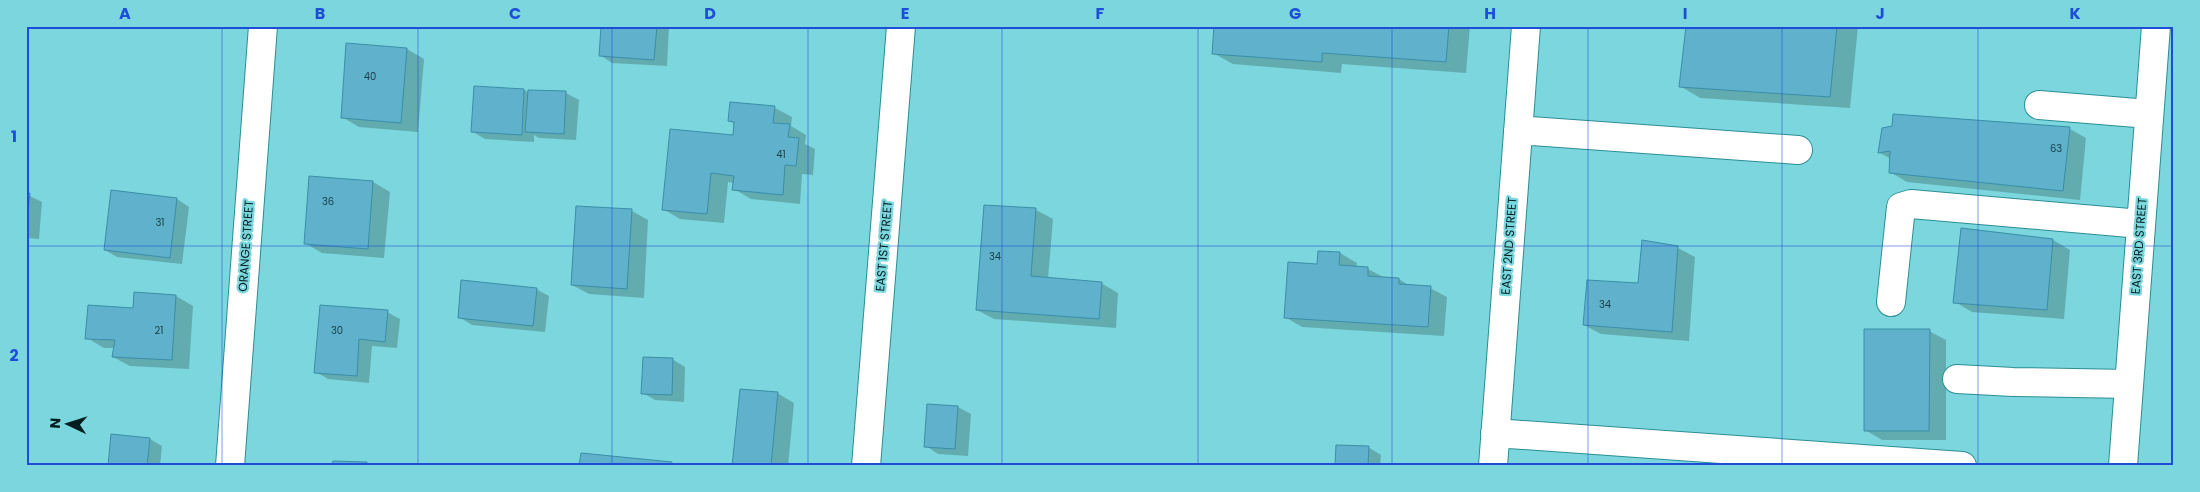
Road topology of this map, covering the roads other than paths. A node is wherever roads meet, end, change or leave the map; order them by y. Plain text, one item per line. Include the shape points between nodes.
1 (263, 26) edge
2 (902, 26) edge
3 (1526, 26) edge
4 (2156, 26) edge
5 (2158, 98) edge
6 (2039, 105) dead end
7 (1518, 130) junction
8 (1798, 150) dead end
9 (2141, 224) junction
10 (1891, 302) dead end
11 (1957, 378) dead end
12 (2129, 384) junction
13 (1495, 433) junction
14 (230, 466) edge
15 (866, 466) edge
16 (1493, 466) edge
17 (1962, 466) edge
18 (2123, 466) edge

1 - 14 street, ORANGE STREET
2 - 15 street, EAST 1ST STREET
3 - 7 street, EAST 2ND STREET
4 - 5 street, EAST 3RD STREET
5 - 6 street
5 - 9 street, EAST 3RD STREET
7 - 8 street
7 - 13 street, EAST 2ND STREET
9 - 10 street via 1910,204 1901,207
9 - 12 street, EAST 3RD STREET
11 - 12 street
12 - 18 street, EAST 3RD STREET
13 - 16 street, EAST 2ND STREET
13 - 17 street

